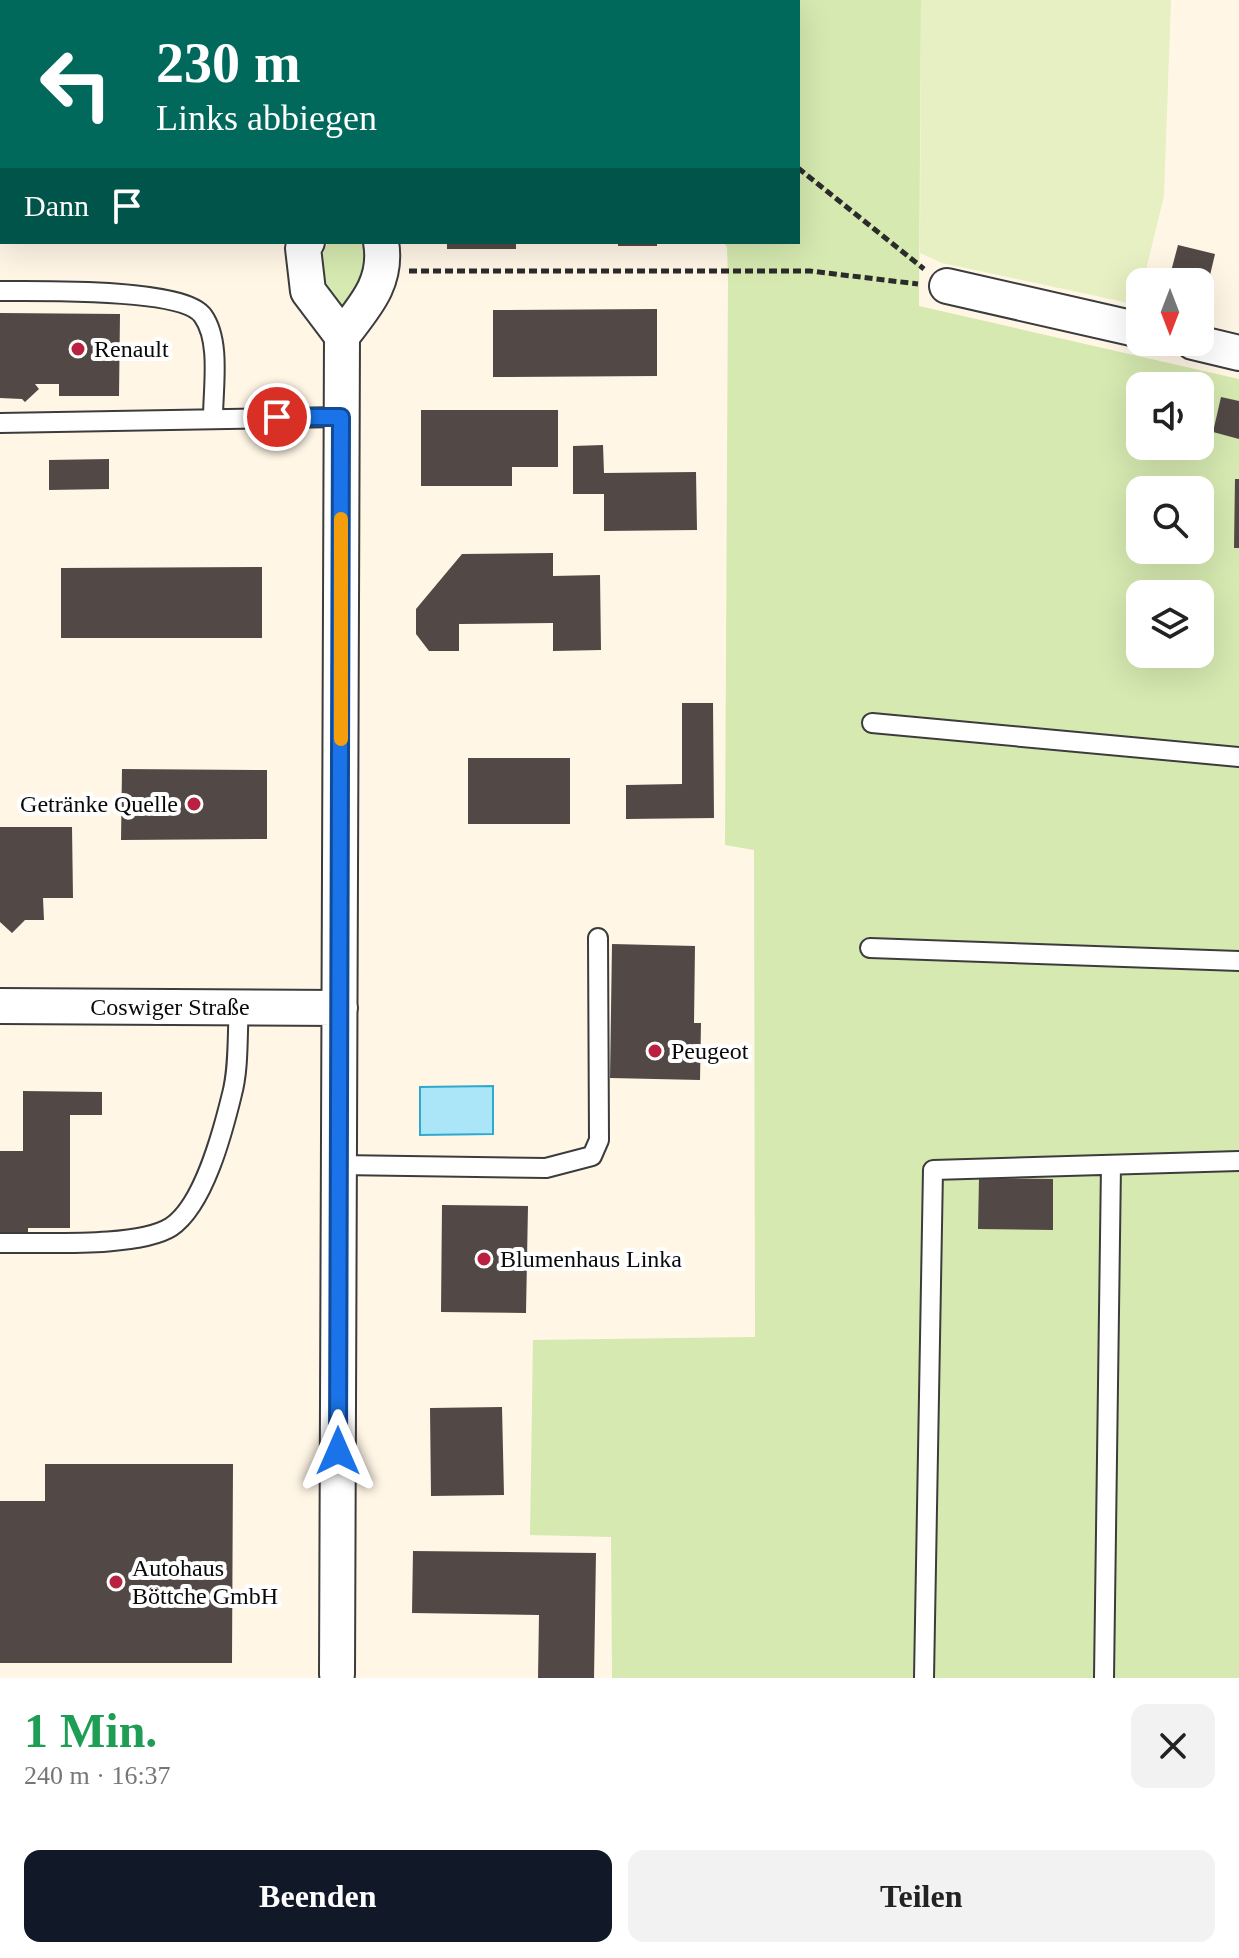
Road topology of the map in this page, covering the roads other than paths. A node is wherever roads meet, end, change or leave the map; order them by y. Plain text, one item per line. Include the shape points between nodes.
1 (306, 244) edge
2 (381, 256) edge
3 (947, 286) road end
4 (0, 291) edge
5 (1126, 327) edge
6 (342, 336) junction
7 (1214, 347) edge
8 (1239, 353) edge
9 (341, 417) junction
10 (213, 418) junction
11 (0, 423) edge
12 (872, 723) dead end
13 (1239, 757) edge
14 (598, 938) dead end
15 (870, 948) dead end
16 (1239, 961) edge
17 (0, 1006) edge
18 (239, 1008) junction
19 (340, 1008) junction
20 (1239, 1161) edge
21 (339, 1165) junction
22 (1111, 1165) junction
23 (0, 1243) edge
24 (337, 1677) edge
25 (924, 1678) edge
26 (1104, 1678) edge

1 - 6 street via 308,291
2 - 6 street via 374,296
3 - 5 street
4 - 10 lane via 151,297 203,314 212,339
6 - 9 street
7 - 8 street
9 - 10 lane
9 - 19 street
10 - 11 lane
12 - 13 lane
14 - 21 lane via 599,1140 592,1156 546,1168
15 - 16 lane
17 - 18 street, Coswiger Straße
18 - 19 street, Coswiger Straße
18 - 23 lane via 233,1092 200,1192 187,1212 170,1227 146,1236
19 - 21 street
20 - 22 lane
21 - 24 street
22 - 25 lane via 933,1170
22 - 26 lane

